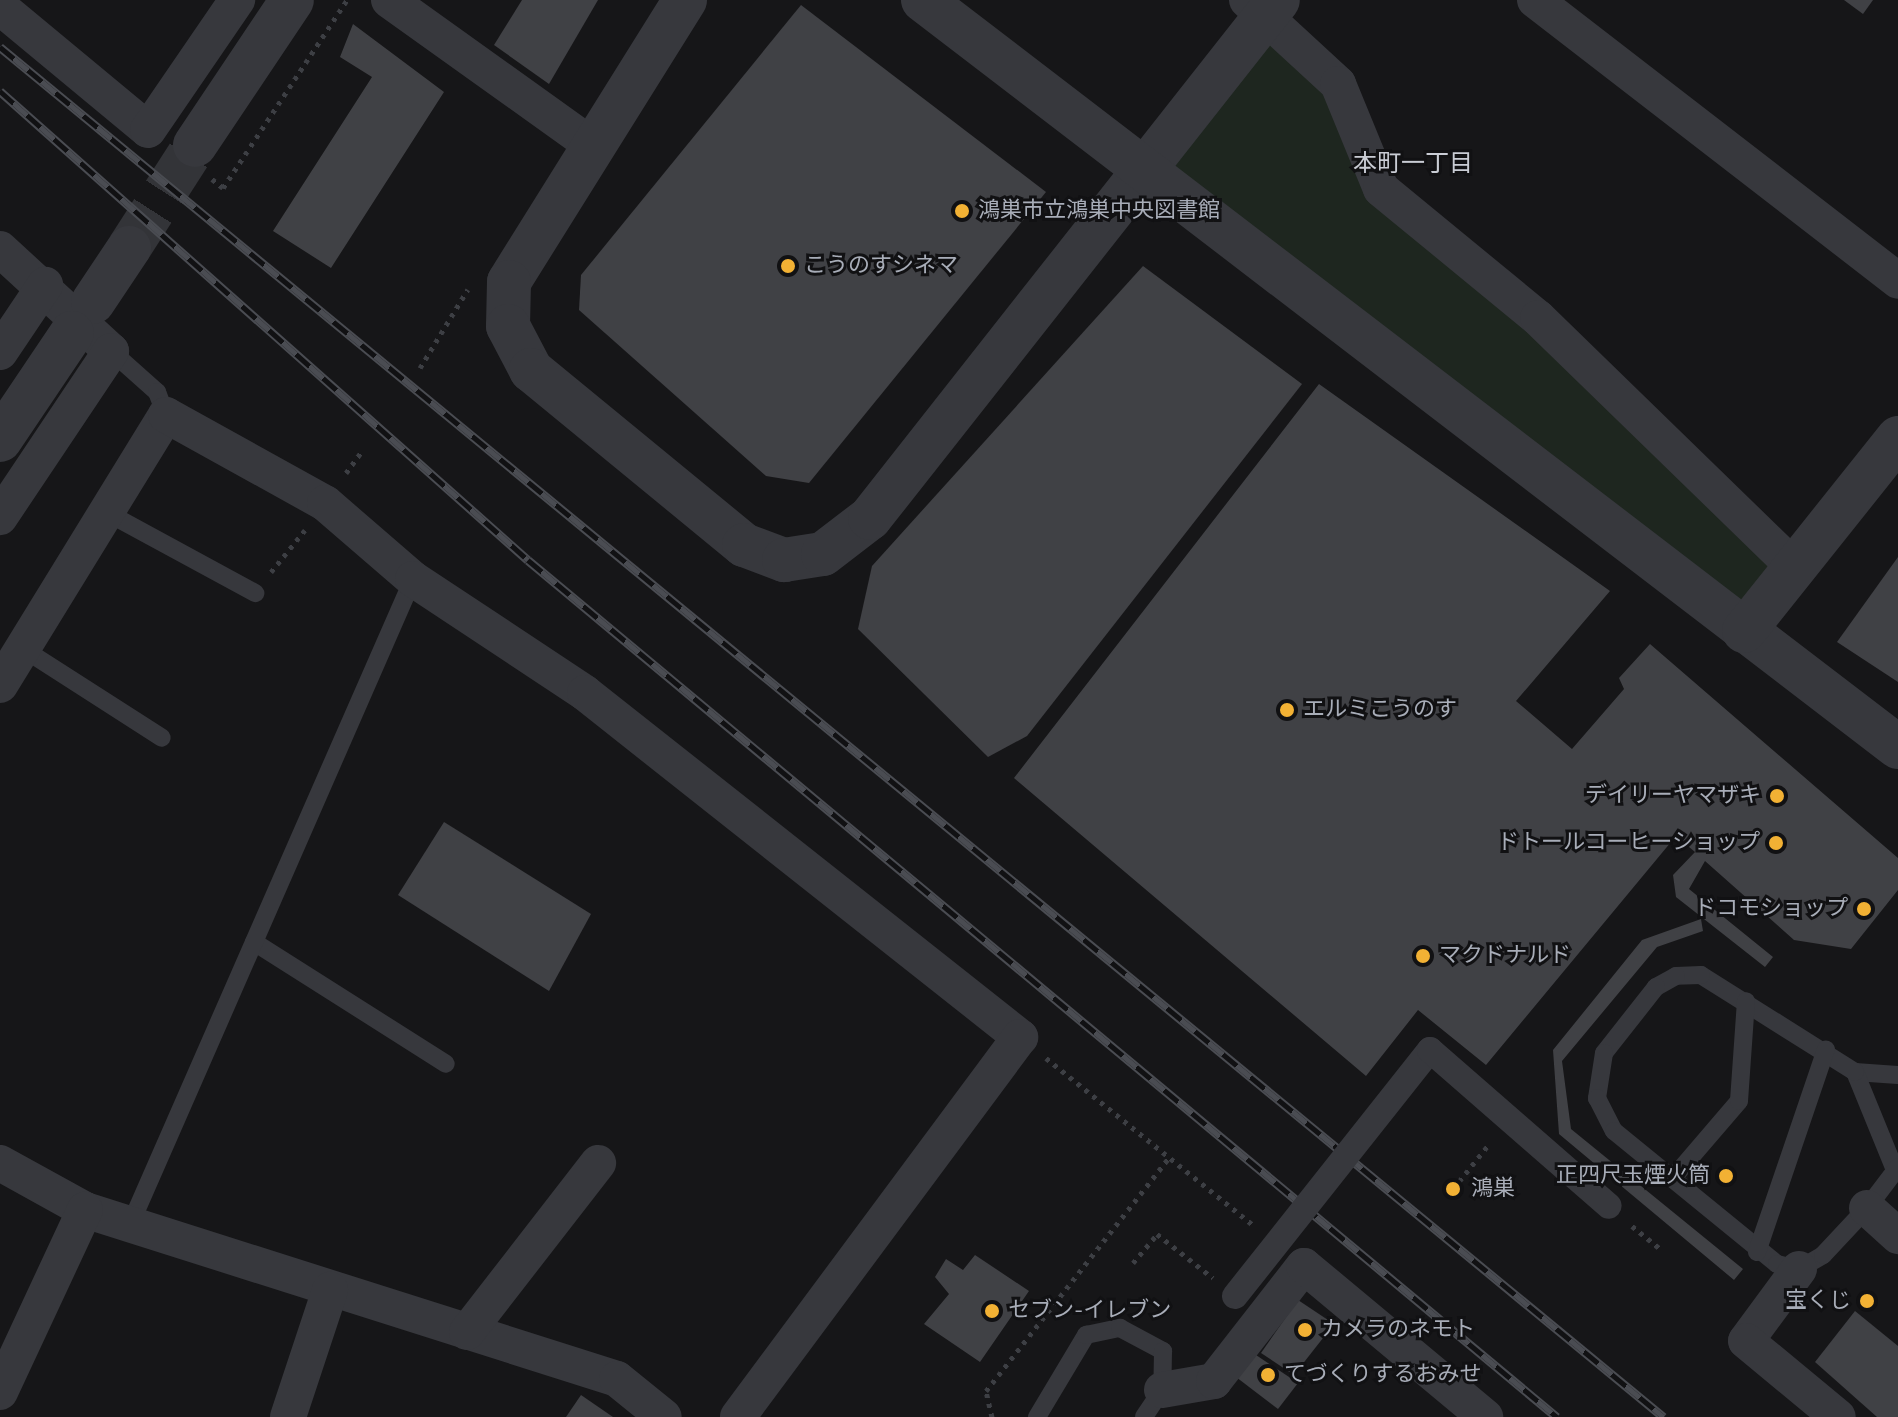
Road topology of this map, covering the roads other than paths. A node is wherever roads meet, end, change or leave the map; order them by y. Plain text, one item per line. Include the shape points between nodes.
1 (237, 0) edge
2 (292, 0) edge
3 (389, 0) edge
4 (685, 0) edge
5 (923, 0) edge
6 (1535, 0) edge
7 (1264, 4) edge
8 (0, 7) edge
9 (195, 145) tunnel mouth
10 (593, 146) junction
11 (1138, 172) junction
12 (129, 248) tunnel mouth
13 (1, 252) edge
14 (1898, 281) edge
15 (45, 285) junction
16 (111, 351) junction
17 (0, 352) edge
18 (166, 415) junction
19 (1898, 438) edge
20 (0, 440) edge
21 (106, 512) junction
22 (0, 517) edge
23 (1796, 569) junction
24 (413, 579) junction
25 (255, 593) dead end
26 (1744, 631) junction
27 (22, 648) junction
28 (0, 685) edge
29 (162, 738) dead end
30 (1898, 747) edge
31 (254, 942) junction
32 (1746, 1001) junction
33 (1826, 1049) junction
34 (446, 1064) dead end
35 (1855, 1072) junction
36 (1898, 1075) edge
37 (0, 1163) edge
38 (598, 1163) dead end
39 (1897, 1168) edge
40 (1673, 1178) junction
41 (1609, 1206) dead end
42 (1867, 1208) junction
43 (85, 1210) junction
44 (130, 1225) junction
45 (1898, 1236) edge
46 (1757, 1252) junction
47 (1799, 1269) junction
48 (330, 1290) junction
49 (1235, 1296) road end
50 (467, 1332) junction
51 (0, 1392) edge
52 (1153, 1404) edge
53 (1042, 1414) edge
54 (288, 1417) edge
55 (664, 1417) edge
56 (738, 1417) edge
57 (1485, 1417) edge
58 (1838, 1417) edge

1 - 8 street via 148,130
2 - 9 street
3 - 10 street
4 - 10 street
5 - 11 street
6 - 14 street
7 - 11 street
7 - 23 street via 1338,84 1381,189 1538,318
10 - 11 street via 509,282 508,326 517,351 744,545 784,560 838,547 870,518
11 - 26 street
12 - 20 street
13 - 15 street
15 - 16 street
15 - 17 street
16 - 18 lane via 157,392
16 - 22 street
18 - 21 street
18 - 24 street via 325,503
19 - 23 street
21 - 25 lane
21 - 27 street
23 - 26 street
24 - 31 lane
24 - 56 street via 585,693 1020,1037
26 - 30 street
27 - 28 street
27 - 29 lane
31 - 34 lane
31 - 44 lane
32 - 33 lane
32 - 40 lane via 1739,1101
32 - 40 lane via 1701,975 1676,976 1656,987 1604,1053 1595,1082 1603,1116
33 - 35 lane
33 - 46 lane
35 - 36 lane
35 - 39 lane
37 - 43 street
38 - 50 street
39 - 42 lane
40 - 46 lane
41 - 49 street, bridge via 1430,1050
42 - 45 street
42 - 47 lane via 1823,1255
43 - 44 street
43 - 51 street
44 - 48 street
46 - 47 lane
47 - 58 street via 1746,1341
48 - 50 street
48 - 54 street
50 - 55 street via 617,1379
52 - 53 lane via 1163,1351 1143,1335 1099,1328 1058,1371
52 - 57 street via 1214,1381 1304,1266

